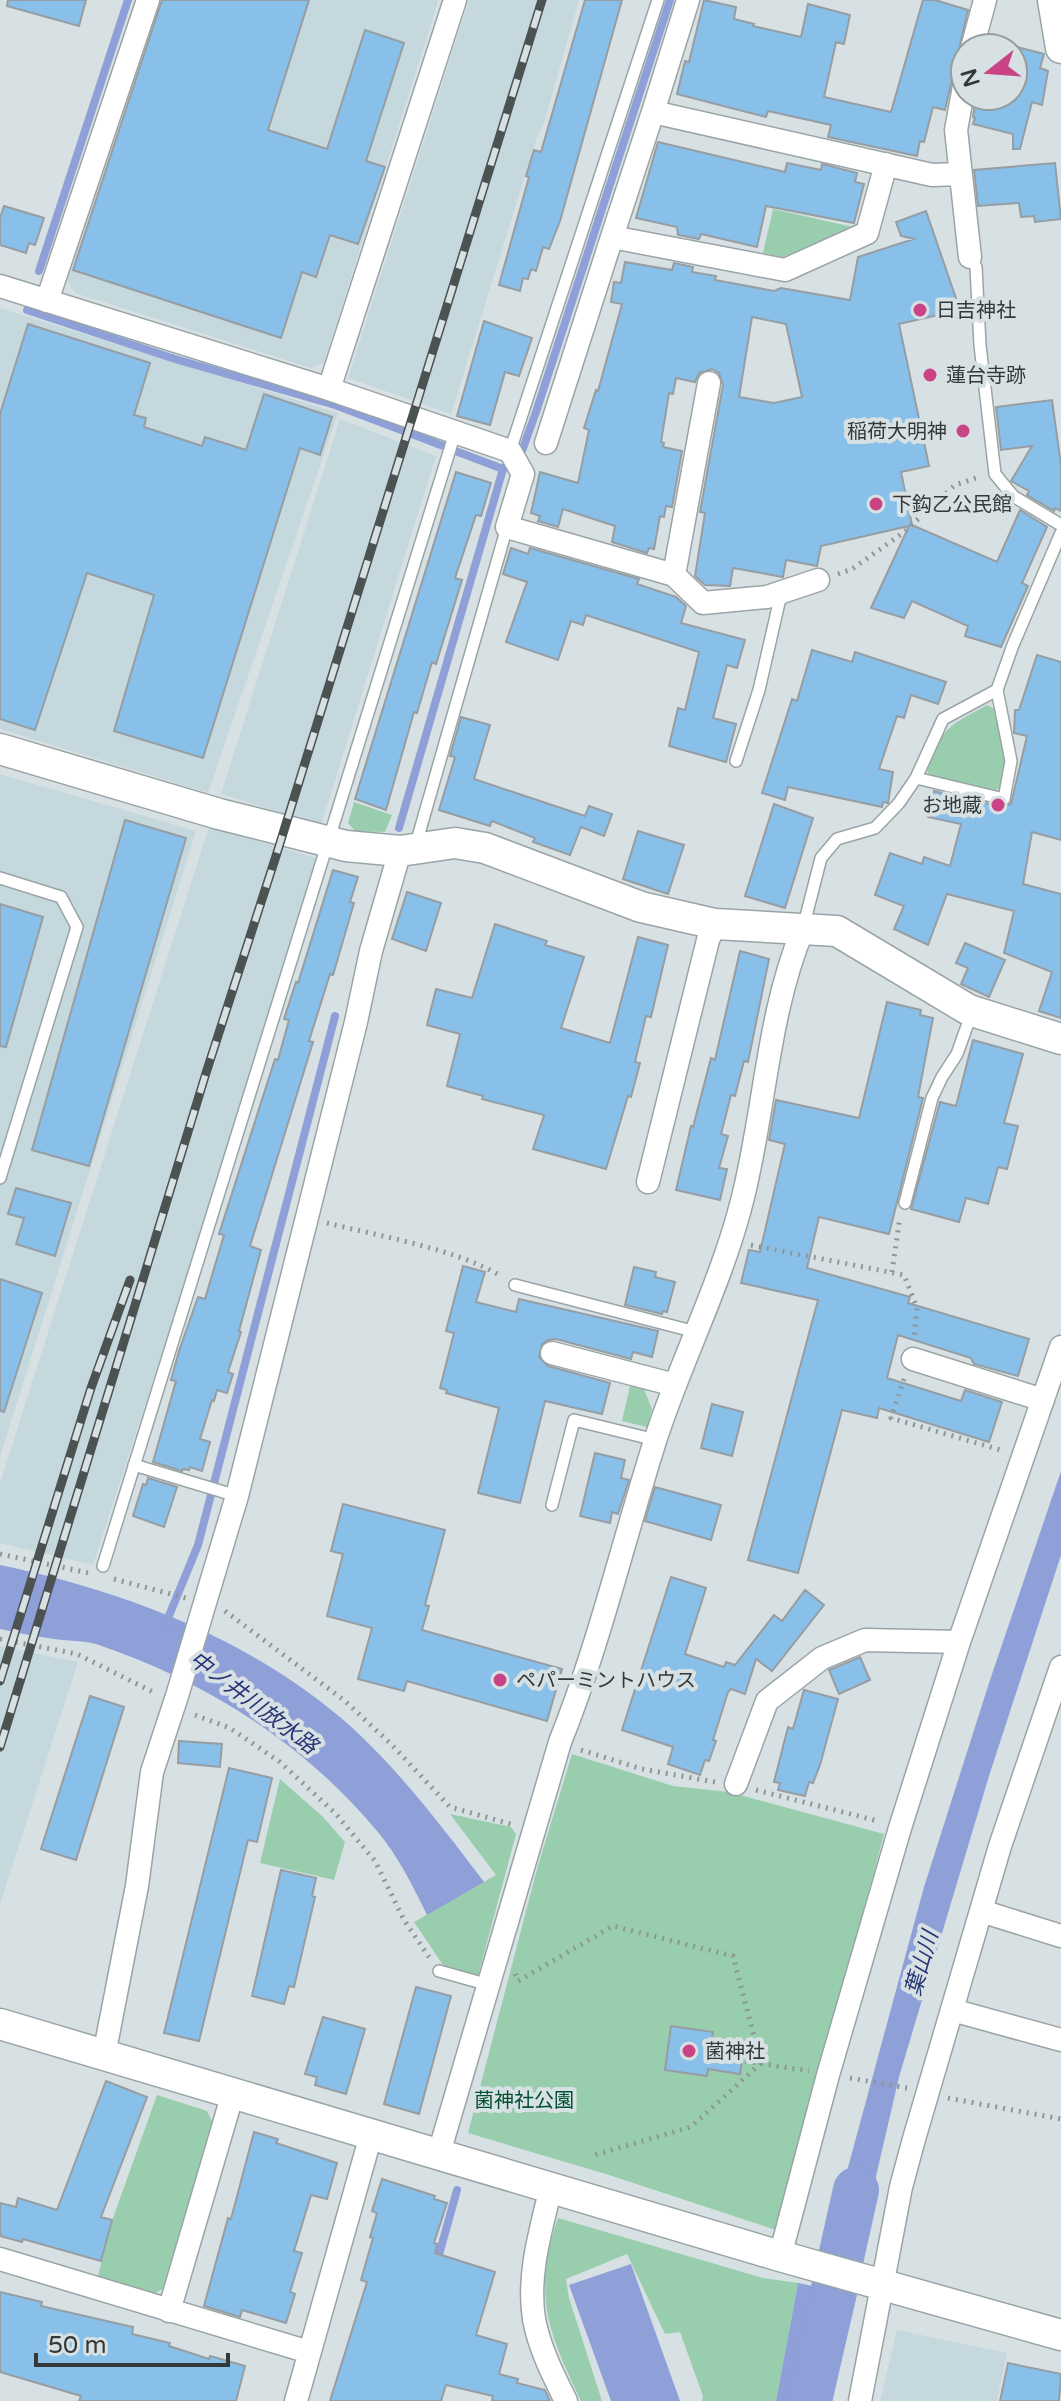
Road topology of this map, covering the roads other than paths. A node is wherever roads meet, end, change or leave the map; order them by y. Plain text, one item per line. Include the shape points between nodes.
1 (148, 0) edge
2 (455, 0) edge
3 (658, 0) edge
4 (688, 0) edge
5 (985, 0) edge
6 (1053, 0) edge
7 (976, 32) edge
8 (1061, 48) edge
9 (653, 112) junction
10 (959, 112) edge
11 (886, 164) junction
12 (959, 174) junction
13 (612, 237) junction
14 (970, 257) joint
15 (0, 286) edge
16 (47, 301) junction
17 (709, 383) dead end
18 (329, 389) junction
19 (455, 433) junction
20 (546, 443) dead end
21 (510, 451) junction
22 (1061, 525) edge
23 (507, 527) junction
24 (1061, 533) edge
25 (674, 575) junction
26 (818, 580) road end
27 (781, 594) junction
28 (997, 690) junction
29 (0, 749) edge
30 (736, 761) dead end
31 (916, 778) junction
32 (329, 842) junction
33 (407, 850) junction
34 (0, 878) edge
35 (715, 924) junction
36 (803, 929) junction
37 (973, 1011) junction
38 (1061, 1039) edge
39 (0, 1178) edge
40 (648, 1182) dead end
41 (905, 1203) road end
42 (515, 1285) road end
43 (696, 1332) junction
44 (1061, 1347) edge
45 (552, 1353) dead end
46 (912, 1358) road end
47 (675, 1385) junction
48 (1043, 1400) junction
49 (656, 1440) junction
50 (134, 1465) junction
51 (237, 1496) junction
52 (552, 1505) dead end
53 (99, 1570) road end
54 (959, 1642) junction
55 (1061, 1667) edge
56 (1052, 1725) edge
57 (736, 1784) dead end
58 (981, 1911) junction
59 (1061, 1936) edge
60 (439, 1971) road end
61 (489, 1985) junction
62 (952, 2010) junction
63 (0, 2024) edge
64 (1061, 2040) edge
65 (104, 2055) junction
66 (233, 2093) junction
67 (371, 2135) junction
68 (439, 2153) junction
69 (551, 2187) junction
70 (785, 2258) junction
71 (0, 2259) edge
72 (877, 2284) junction
73 (169, 2311) junction
74 (1061, 2335) edge
75 (309, 2352) junction
76 (296, 2401) edge
77 (566, 2401) edge
78 (860, 2401) edge

1 - 16 street
2 - 18 street
3 - 21 lane
4 - 9 street
5 - 7 street
6 - 8 street
9 - 11 street
9 - 13 street
10 - 12 street
11 - 12 street via 932,175
11 - 13 street via 867,233 785,270
12 - 14 street
13 - 20 street
14 - 22 lane via 976,267 995,474 1013,496
15 - 16 street
16 - 18 street
17 - 25 street
18 - 19 street
19 - 21 street
19 - 32 lane
21 - 23 street via 523,474
23 - 25 street
23 - 33 lane
24 - 28 lane
25 - 27 street via 703,603
26 - 27 street
27 - 30 lane
28 - 31 lane via 943,719
28 - 31 lane via 1011,761 1004,799
29 - 32 street
31 - 36 lane via 875,828 837,839 821,858
32 - 33 street
32 - 50 lane
33 - 35 street via 455,843 485,848 641,907
33 - 51 street via 371,951
34 - 39 lane via 61,897 77,927
35 - 36 street
35 - 40 street
36 - 37 street via 837,931
36 - 43 street via 772,1041 743,1199
37 - 38 street
37 - 41 lane via 932,1098
42 - 43 lane
43 - 47 street
44 - 48 street
45 - 47 street
46 - 48 street
47 - 49 street
48 - 54 street
49 - 52 lane via 574,1420
49 - 61 street
50 - 51 lane
50 - 53 lane
51 - 65 street via 199,1605 152,1772 137,1886
54 - 57 street via 865,1640 822,1658 767,1701
54 - 70 street via 900,1828
55 - 56 street
56 - 58 street
58 - 59 street
58 - 62 street
60 - 61 lane
61 - 68 street
62 - 64 street
62 - 72 street via 924,2091
63 - 65 street
65 - 66 street
66 - 67 street
66 - 73 street
67 - 68 street
67 - 75 street
68 - 69 street
69 - 70 street
69 - 77 street via 534,2258 534,2319
70 - 72 street
71 - 73 street
72 - 74 street
72 - 78 street
73 - 75 street
75 - 76 street

